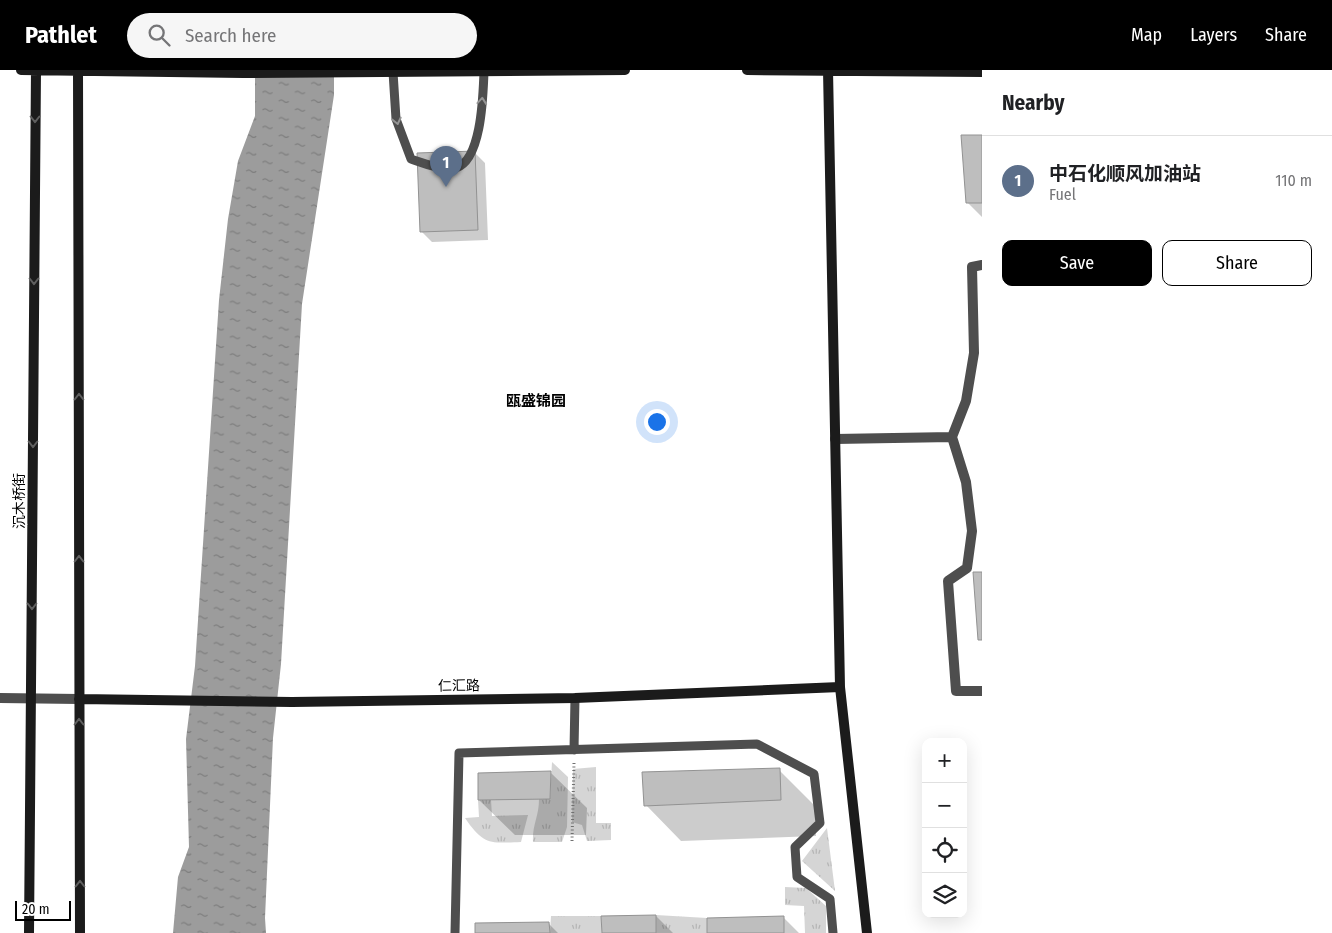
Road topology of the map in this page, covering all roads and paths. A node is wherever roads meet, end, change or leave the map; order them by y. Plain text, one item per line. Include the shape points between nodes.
1 (21, 70) edge
2 (36, 70) edge
3 (78, 70) edge
4 (625, 70) edge
5 (748, 70) edge
6 (828, 70) edge
7 (394, 72) junction
8 (484, 72) junction
9 (982, 72) edge
10 (982, 266) edge
11 (952, 437) junction
12 (835, 439) junction
13 (840, 687) junction
14 (982, 691) edge
15 (0, 698) edge
16 (31, 698) junction
17 (575, 698) junction
18 (79, 699) junction
19 (574, 750) junction
20 (572, 841) dead end
21 (29, 933) edge
22 (80, 933) edge
23 (455, 933) edge
24 (833, 933) edge
25 (867, 933) edge

1 - 2 street
2 - 3 street
2 -> 16 street, 沉木桥街
3 - 7 street
18 -> 3 street
4 - 8 street
5 - 6 street
6 - 9 street
6 - 12 street
7 - 8 street
7 -> 8 lane via 396,119 411,159 431,167 456,168 468,158 478,137
10 - 11 street via 972,267 974,353 966,401
11 - 12 street
11 - 14 street via 966,482 972,531 967,568 948,581 956,691
12 - 13 street
13 - 17 street, 仁汇路
13 - 25 street
15 - 16 street
16 - 18 street
16 - 21 street, 沉木桥街
17 - 18 street, 仁汇路 via 292,702
17 - 19 lane
22 -> 18 street
19 - 20 path
19 - 23 lane via 459,753
19 - 24 lane via 756,744 814,774 820,823 795,847 797,877 830,899

